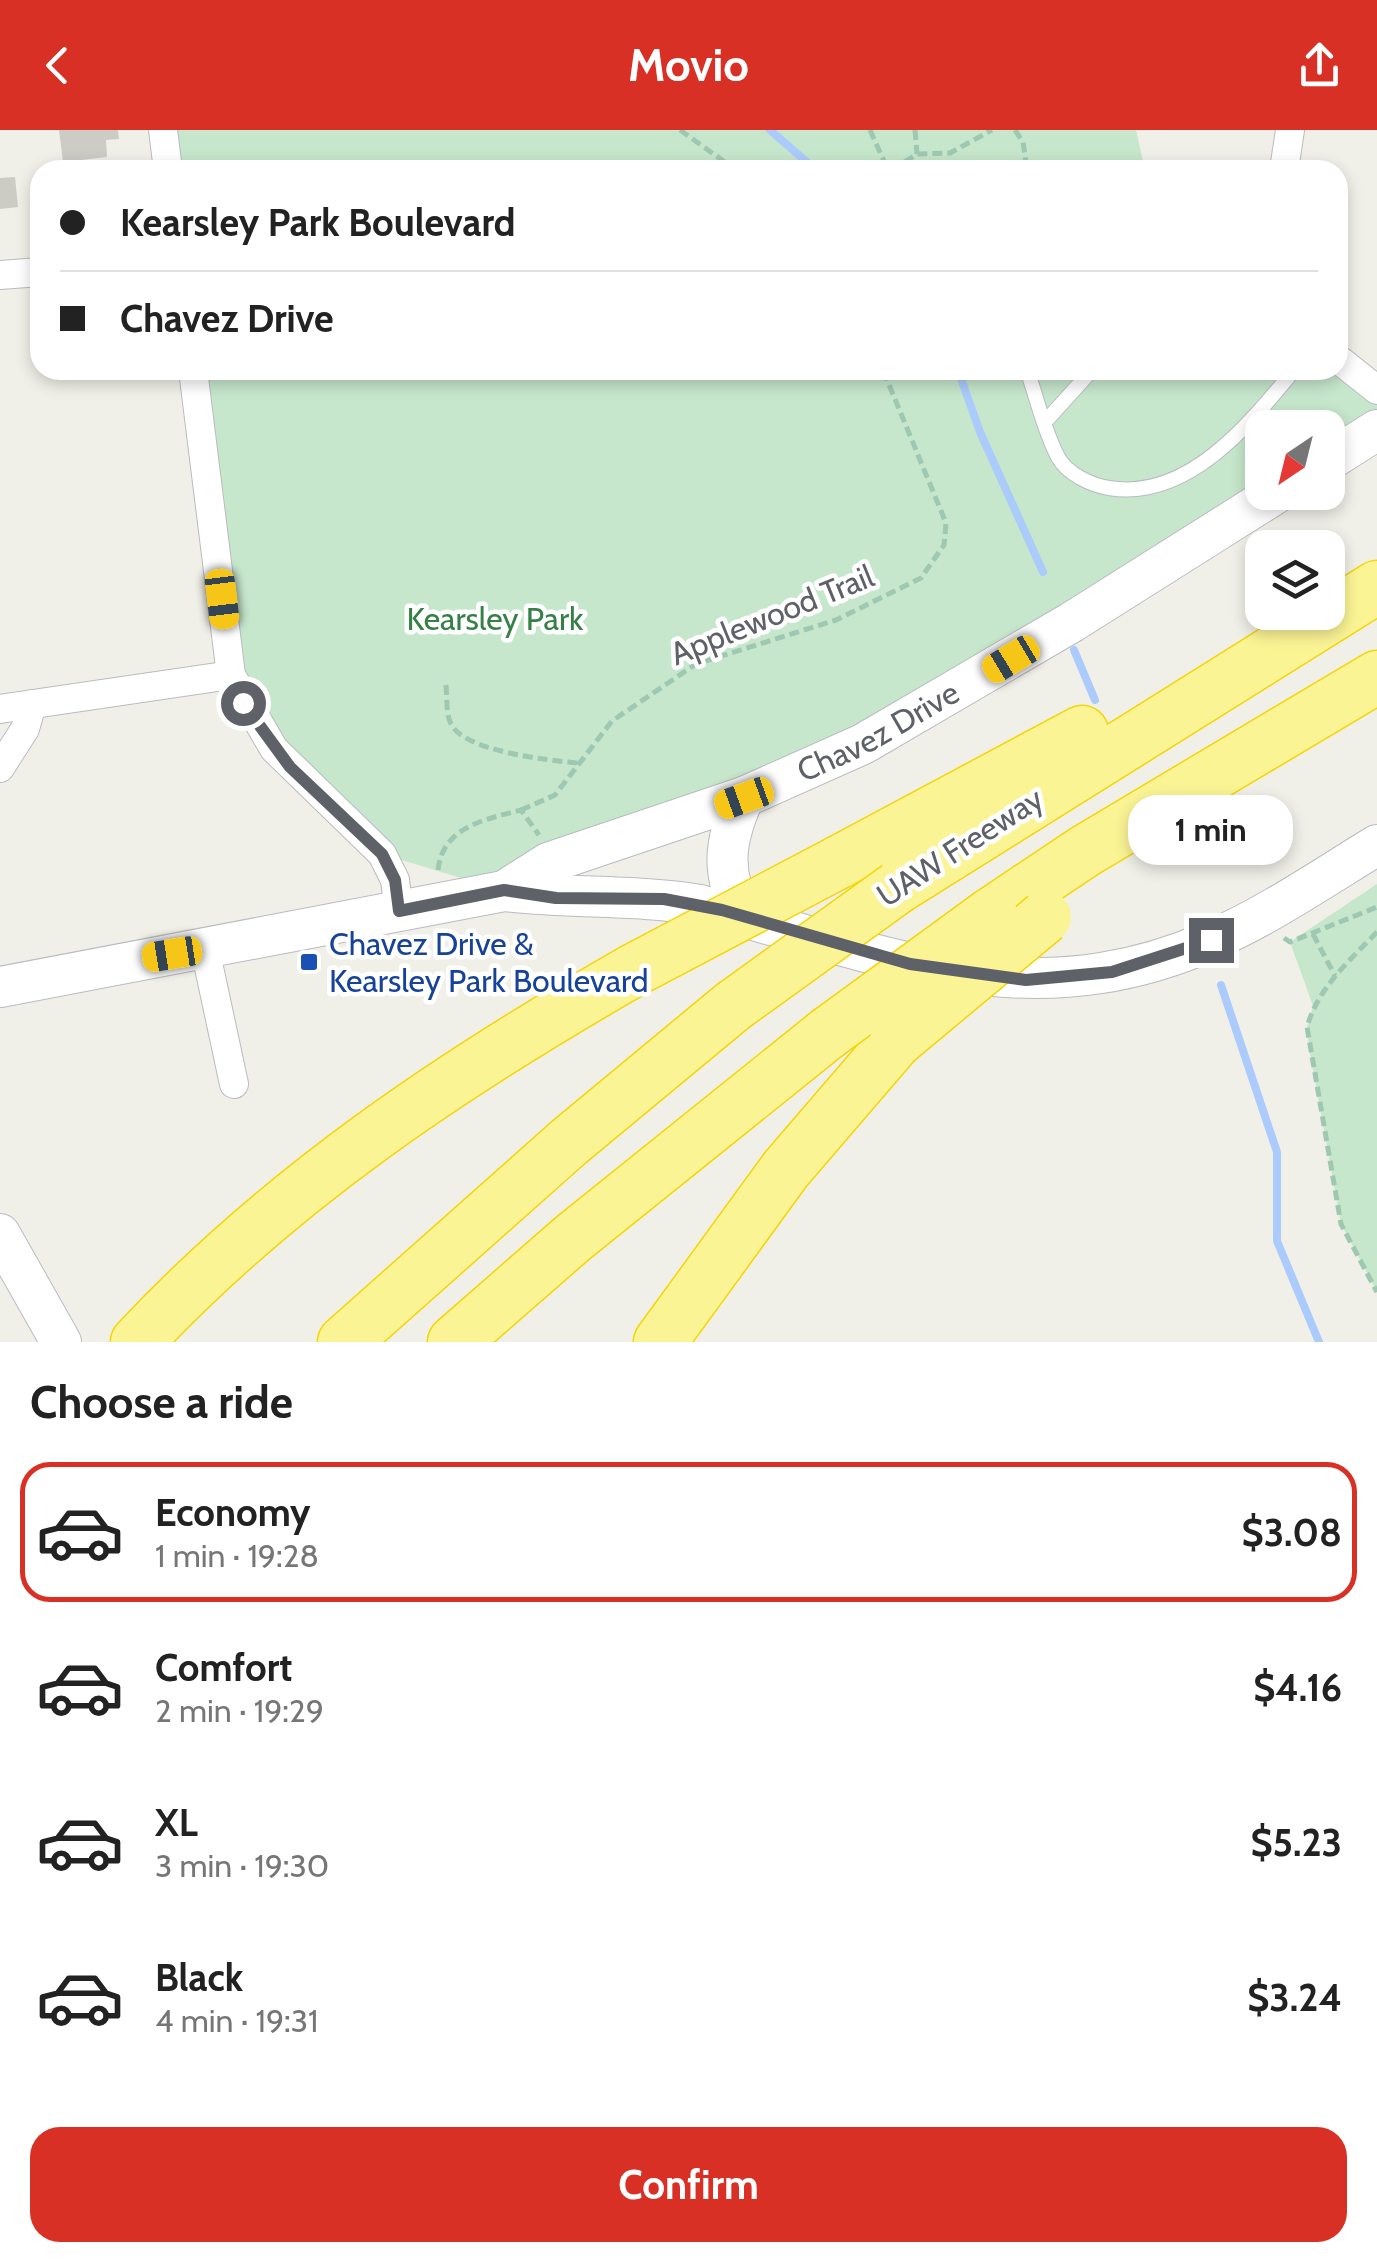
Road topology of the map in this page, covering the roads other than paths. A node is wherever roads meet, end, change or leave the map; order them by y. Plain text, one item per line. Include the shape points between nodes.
1 (163, 130) edge
2 (1290, 130) edge
3 (167, 160) edge
4 (1286, 160) edge
5 (30, 273) edge
6 (0, 275) edge
7 (1348, 367) edge
8 (194, 380) edge
9 (1031, 380) edge
10 (1083, 380) edge
11 (1284, 380) edge
12 (1377, 390) edge
13 (1046, 422) junction
14 (1377, 430) edge
15 (1345, 451) edge
16 (1249, 510) edge
17 (1377, 588) edge
18 (1345, 603) edge
19 (1290, 630) edge
20 (231, 675) junction
21 (1377, 677) edge
22 (32, 704) junction
23 (0, 709) edge
24 (1239, 761) junction
25 (0, 768) edge
26 (744, 798) junction
27 (1377, 845) edge
28 (504, 890) junction
29 (399, 911) junction
30 (744, 916) junction
31 (205, 948) junction
32 (0, 987) edge
33 (234, 1084) dead end
34 (0, 1234) edge
35 (0, 1268) edge
36 (53, 1331) edge
37 (137, 1342) edge
38 (344, 1342) edge
39 (454, 1342) edge
40 (660, 1342) edge

1 - 3 street
2 - 4 street
5 - 6 street
7 - 12 street
8 - 20 street
9 - 13 lane
10 - 13 lane
11 - 13 lane via 1217,451 1176,480 1132,492 1076,474 1059,460
14 - 15 main road
16 - 26 main road, Chavez Drive via 920,714
17 - 18 highway
17 - 38 highway, UAW Freeway, bridge via 898,887 733,1006
19 - 37 highway, bridge via 1055,745 502,1046 346,1152 244,1236
20 - 22 street
20 - 29 street via 274,749 382,854 395,880
21 - 24 highway
22 - 23 street
22 - 25 street via 26,729
24 - 39 highway, bridge via 991,914 828,1033
24 - 40 highway, bridge via 896,1041 786,1169
26 - 28 main road, Chavez Drive via 548,863
26 - 30 main road via 725,853 732,895
27 - 30 main road, Chavez Drive via 1211,940 1068,980 910,964
28 - 29 main road, Chavez Drive
28 - 30 main road, Chavez Drive via 556,898 664,899
29 - 31 main road, Chavez Drive
31 - 32 main road, Chavez Drive
31 - 33 street
34 - 36 main road
35 - 36 main road

